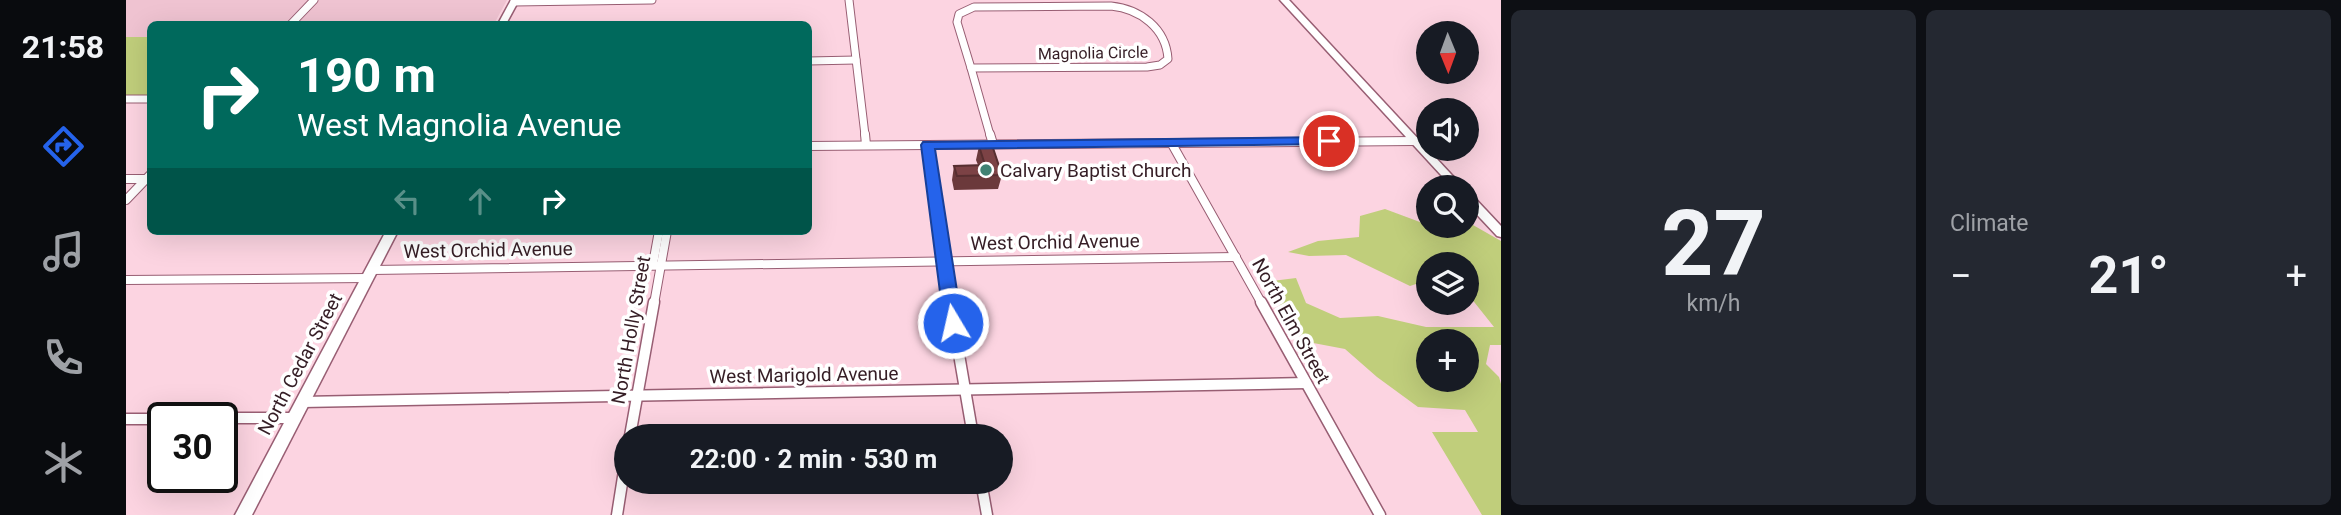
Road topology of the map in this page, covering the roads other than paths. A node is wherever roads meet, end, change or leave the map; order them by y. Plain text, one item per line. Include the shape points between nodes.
1 (314, 0) edge
2 (652, 0) edge
3 (849, 0) edge
4 (1284, 0) edge
5 (514, 1) edge
6 (294, 21) edge
7 (504, 21) edge
8 (856, 60) junction
9 (812, 61) edge
10 (971, 68) junction
11 (126, 99) edge
12 (147, 99) edge
13 (1415, 141) junction
14 (993, 144) junction
15 (1172, 144) junction
16 (866, 145) junction
17 (928, 145) junction
18 (812, 146) edge
19 (1447, 175) edge
20 (147, 178) edge
21 (126, 179) edge
22 (147, 180) edge
23 (126, 200) edge
24 (1479, 210) edge
25 (1501, 233) edge
26 (390, 235) edge
27 (659, 235) edge
28 (666, 235) edge
29 (1236, 257) junction
30 (943, 261) junction
31 (657, 264) junction
32 (370, 274) junction
33 (126, 281) edge
34 (1306, 383) junction
35 (965, 390) junction
36 (638, 395) junction
37 (302, 402) junction
38 (238, 418) edge
39 (294, 418) junction
40 (126, 419) edge
41 (147, 419) edge
42 (632, 424) edge
43 (971, 424) edge
44 (620, 494) edge
45 (983, 494) edge
46 (243, 515) edge
47 (617, 515) edge
48 (987, 515) edge
49 (1380, 515) edge

1 - 6 street
2 - 5 street
3 - 8 street
4 - 13 street
5 - 7 street
8 - 9 street
8 - 16 street
10 - 10 street, Magnolia Circle via 957,18 974,8 1126,8 1145,17 1169,55 1165,62 1147,67
10 - 14 street, Magnolia Circle
11 - 12 street
13 - 15 street
13 - 19 street
14 - 15 street
14 - 17 street
15 - 29 street, North Elm Street
16 - 17 street
16 - 18 street
17 - 30 street
20 - 21 street
22 - 23 street
24 - 25 street
26 - 32 street, North Cedar Street
27 - 31 street
28 - 31 street, North Holly Street
29 - 30 street, West Orchid Avenue
29 - 34 street, North Elm Street
30 - 31 street, West Orchid Avenue
30 - 35 street
31 - 32 street, West Orchid Avenue
31 - 36 street, North Holly Street
32 - 33 street, West Orchid Avenue
32 - 37 street, North Cedar Street
34 - 35 street, West Marigold Avenue
34 - 49 street, North Elm Street
35 - 36 street, West Marigold Avenue
35 - 43 street
36 - 37 street, West Marigold Avenue
36 - 42 street, North Holly Street
37 - 39 street, North Cedar Street
38 - 39 street
39 - 46 street, North Cedar Street
40 - 41 street
44 - 47 street
45 - 48 street

